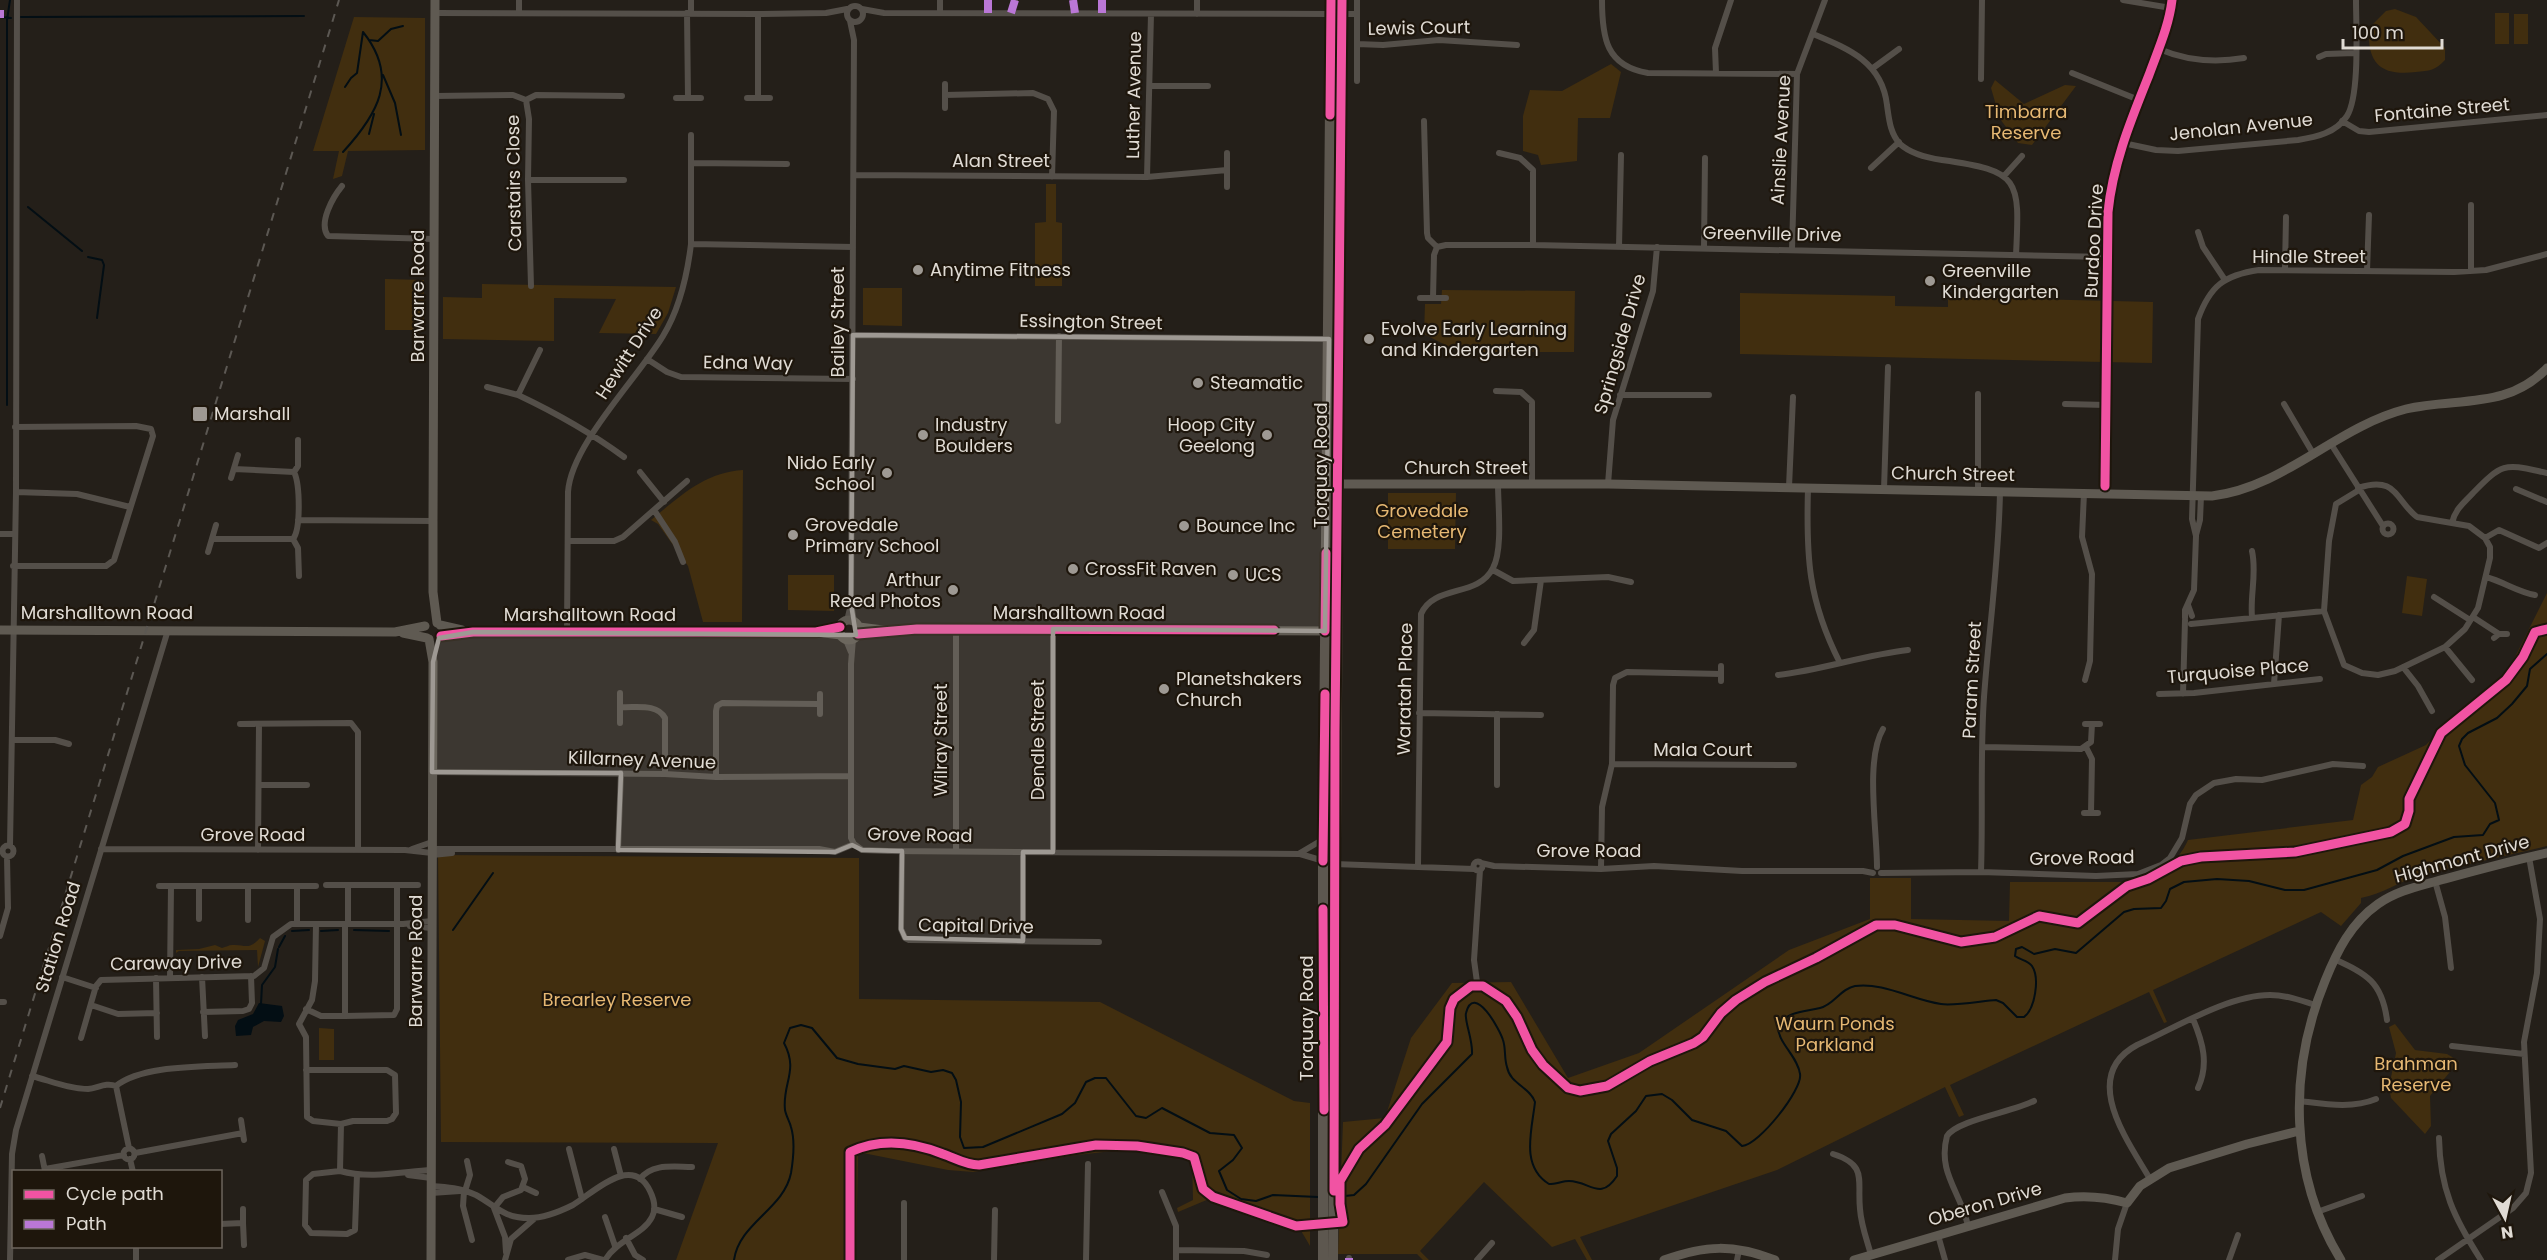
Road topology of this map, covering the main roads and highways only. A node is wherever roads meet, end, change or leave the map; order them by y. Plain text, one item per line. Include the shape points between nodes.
1 (1331, 0) edge
2 (1342, 0) edge
3 (1336, 14) junction
4 (1332, 484) junction
5 (1331, 631) junction
6 (1329, 862) junction
7 (1328, 1221) junction
8 (1323, 1260) edge
9 (1333, 1260) edge

1 - 3 main road, Torquay Road
2 - 3 main road, Torquay Road
3 - 4 main road, Torquay Road
3 - 4 main road, Torquay Road via 1329,339
4 - 5 main road, Torquay Road
5 - 6 main road, Torquay Road
5 - 6 main road, Torquay Road via 1323,839
6 - 7 main road, Torquay Road
7 - 8 main road, Torquay Road
7 - 9 main road, Torquay Road

